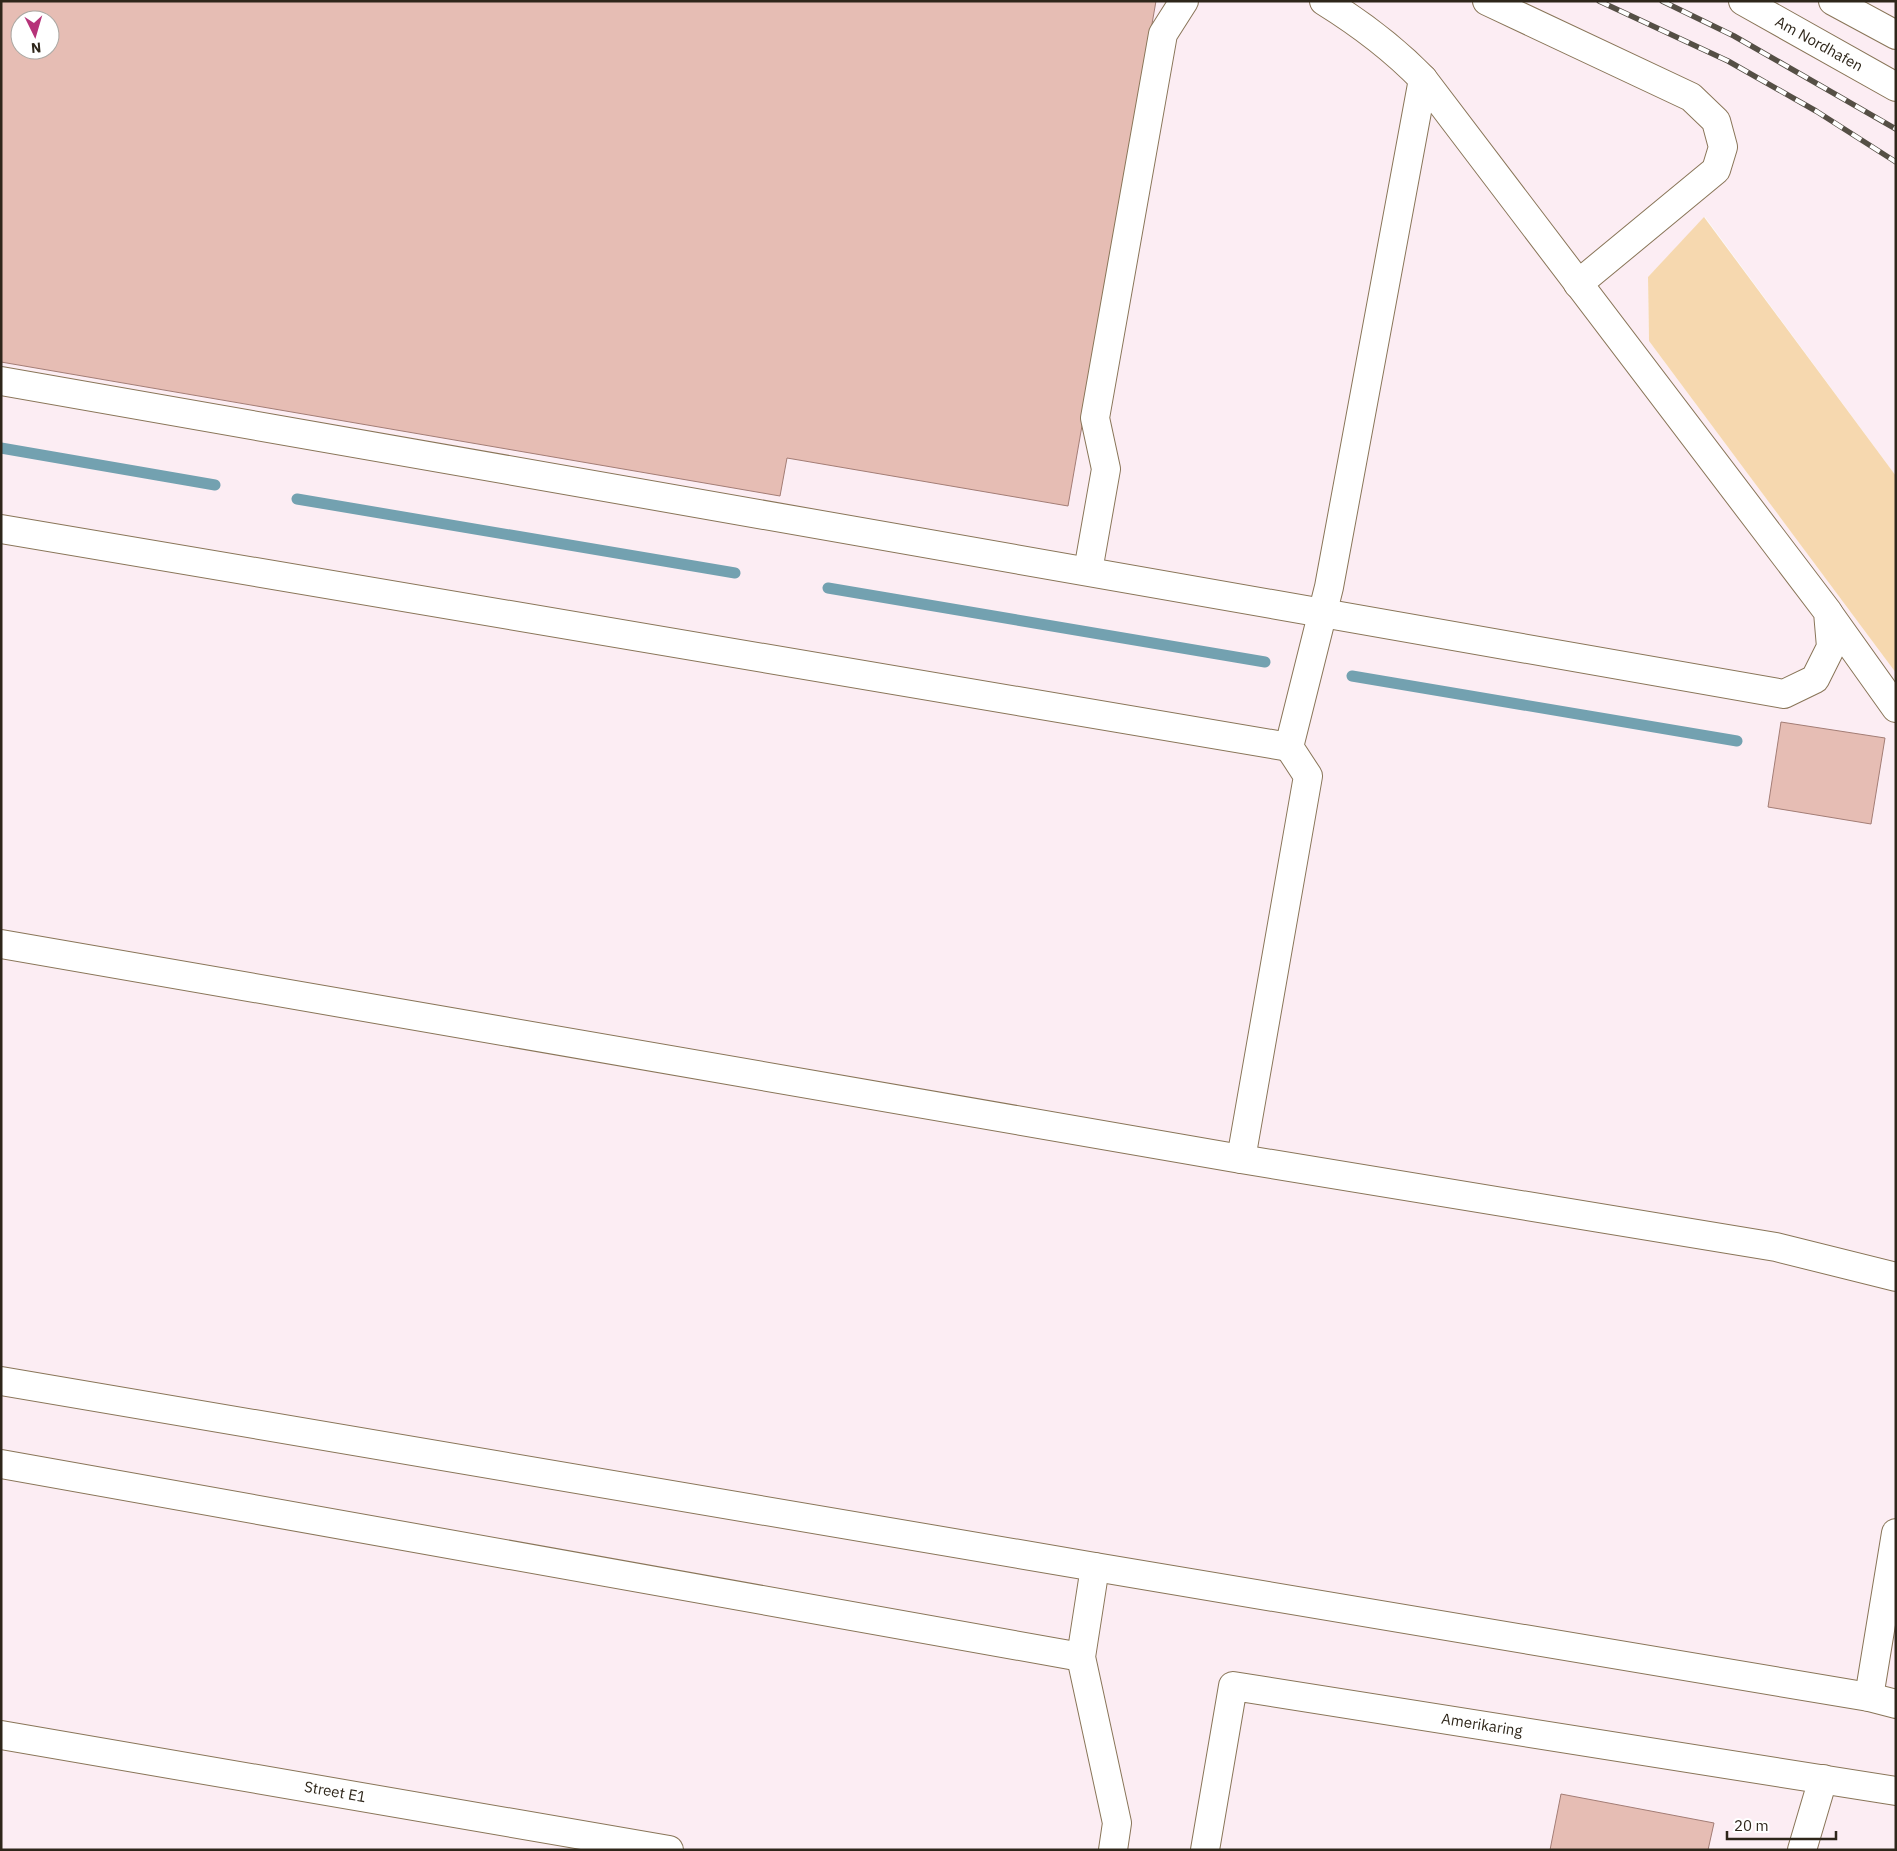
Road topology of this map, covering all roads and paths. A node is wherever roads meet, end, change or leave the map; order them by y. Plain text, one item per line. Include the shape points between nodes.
1 (1184, 1) edge
2 (1324, 1) edge
3 (1487, 1) edge
4 (1743, 1) edge
5 (1833, 1) edge
6 (1896, 35) edge
7 (1423, 79) junction
8 (1896, 87) edge
9 (1578, 284) junction
10 (1, 381) edge
11 (1, 529) edge
12 (1088, 571) junction
13 (1323, 612) junction
14 (1828, 612) junction
15 (1896, 708) edge
16 (1289, 747) junction
17 (1, 944) edge
18 (1241, 1159) junction
19 (1896, 1276) edge
20 (1, 1381) edge
21 (1, 1464) edge
22 (1896, 1533) edge
23 (1095, 1567) junction
24 (1081, 1657) junction
25 (1869, 1696) junction
26 (1896, 1704) edge
27 (1, 1735) edge
28 (1823, 1778) junction
29 (1896, 1791) edge
30 (669, 1850) edge
31 (1112, 1850) edge
32 (1205, 1850) edge
33 (1802, 1850) edge

1 - 12 street via 1163,34 1095,418 1106,469
2 - 7 street via 1358,22 1402,57
3 - 9 street via 1691,97 1716,121 1723,147 1716,170
4 - 8 street, Am Nordhafen
5 - 6 street
7 - 9 street
7 - 13 street
9 - 14 street
10 - 12 street
11 - 16 street
12 - 13 street
13 - 14 street via 1784,694 1814,679 1831,646
13 - 16 street
14 - 15 street
16 - 18 street via 1308,776
17 - 18 street
18 - 19 street via 1776,1247
20 - 23 street
21 - 24 street
22 - 25 street
23 - 24 street
23 - 25 street
24 - 31 street via 1117,1823
25 - 26 street
27 - 30 street, Street E1
28 - 29 street, Amerikaring
28 - 32 street, Amerikaring via 1233,1686
28 - 33 street

